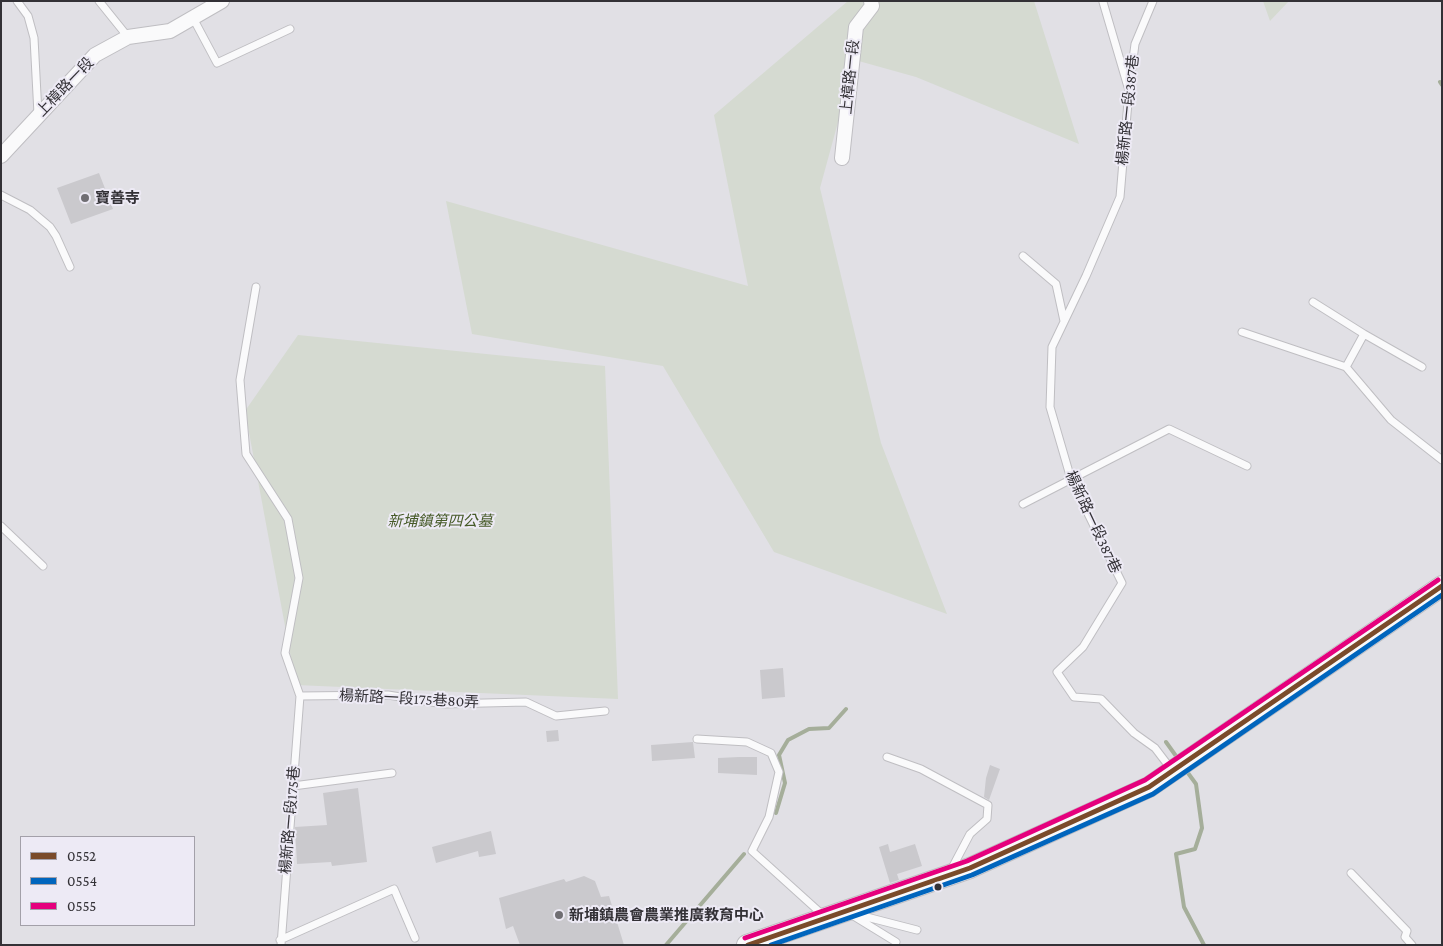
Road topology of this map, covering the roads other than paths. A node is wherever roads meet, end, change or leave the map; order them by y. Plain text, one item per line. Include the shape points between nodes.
1 (18, 1) edge
2 (99, 1) edge
3 (222, 1) edge
4 (872, 1) edge
5 (1153, 1) edge
6 (1103, 2) edge
7 (193, 18) junction
8 (290, 29) dead end
9 (128, 37) junction
10 (1128, 90) junction
11 (38, 115) junction
12 (1, 156) edge
13 (842, 158) dead end
14 (1, 195) edge
15 (1023, 256) dead end
16 (70, 267) dead end
17 (256, 287) dead end
18 (1314, 302) dead end
19 (1064, 321) junction
20 (1242, 332) dead end
21 (1364, 334) junction
22 (1346, 367) junction
23 (1422, 367) dead end
24 (1442, 460) edge
25 (1246, 466) dead end
26 (1071, 478) junction
27 (1023, 504) dead end
28 (1, 526) edge
29 (43, 566) dead end
30 (1442, 586) edge
31 (300, 696) junction
32 (605, 711) dead end
33 (698, 739) dead end
34 (887, 757) dead end
35 (1173, 771) junction
36 (392, 773) dead end
37 (293, 786) junction
38 (1351, 872) dead end
39 (949, 875) junction
40 (845, 911) junction
41 (826, 918) junction
42 (917, 930) dead end
43 (414, 938) dead end
44 (896, 942) dead end
45 (281, 943) edge
46 (747, 945) edge
47 (1412, 945) edge

1 - 11 lane via 28,16 34,38
2 - 9 lane
3 - 7 street, 上樟路一段
4 - 13 street, 上樟路一段 via 872,6 856,27
5 - 10 lane, 楊新路一段387巷 via 1136,44
6 - 10 lane
7 - 8 lane via 217,63
7 - 9 street, 上樟路一段 via 170,31
9 - 11 street, 上樟路一段 via 95,55
10 - 19 lane, 楊新路一段387巷 via 1120,197
11 - 12 street, 上樟路一段
14 - 16 lane via 30,210 50,227
15 - 19 lane via 1056,284
17 - 31 lane via 240,380 246,454 288,519 299,578 285,653
18 - 21 lane
19 - 26 lane, 楊新路一段387巷 via 1052,347 1050,407
20 - 22 lane
21 - 22 lane
21 - 23 lane
22 - 24 lane via 1391,420
25 - 26 lane via 1170,429
26 - 27 lane
26 - 35 lane, 楊新路一段387巷 via 1122,583 1083,648 1057,672 1074,697 1101,699 1134,733 1155,748
28 - 29 lane
30 - 35 main road
31 - 32 lane, 楊新路一段175巷80弄 via 388,695 444,704 526,702 556,716
31 - 37 lane, 楊新路一段175巷
33 - 41 lane via 747,742 771,752 779,772 769,817 752,852
34 - 39 lane via 921,769 988,805 987,819 970,834
35 - 39 main road via 1149,787
36 - 37 lane
37 - 45 lane, 楊新路一段175巷
38 - 47 lane via 1407,931 1406,937
39 - 40 main road
40 - 41 main road
40 - 42 lane
40 - 44 lane
41 - 46 main road
43 - 45 lane via 394,889

